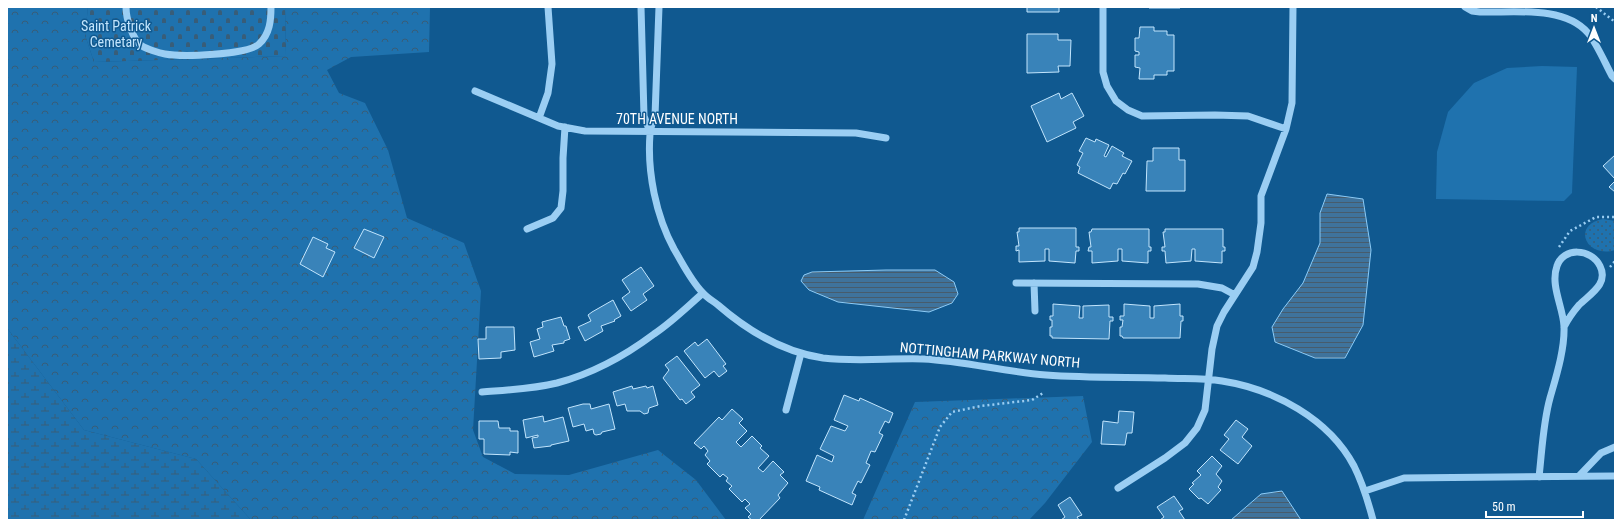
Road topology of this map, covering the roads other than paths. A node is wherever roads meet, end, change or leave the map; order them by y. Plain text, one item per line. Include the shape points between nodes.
1 (126, 7) edge
2 (272, 7) edge
3 (548, 7) edge
4 (641, 7) edge
5 (659, 7) edge
6 (1103, 7) edge
7 (1293, 7) edge
8 (1466, 7) edge
9 (1541, 7) edge
10 (1549, 13) junction
11 (1615, 79) edge
12 (475, 91) dead end
13 (539, 118) junction
14 (566, 127) junction
15 (1286, 129) junction
16 (650, 132) junction
17 (886, 138) dead end
18 (527, 229) dead end
19 (1016, 283) dead end
20 (1034, 283) junction
21 (703, 293) junction
22 (1235, 294) junction
23 (1035, 311) dead end
24 (1564, 328) junction
25 (801, 353) junction
26 (1208, 379) junction
27 (482, 392) dead end
28 (786, 410) dead end
29 (1615, 447) edge
30 (1579, 476) junction
31 (1615, 476) edge
32 (1539, 477) junction
33 (1118, 488) dead end
34 (1365, 491) junction
35 (1373, 520) edge

1 - 2 street via 130,29 141,46 165,54 198,55 236,52 258,44 269,30
3 - 13 street via 552,64 548,93
4 - 16 street, NOTTINGHAM PARKWAY NORTH via 644,116
5 - 16 street, NOTTINGHAM PARKWAY NORTH via 655,116
6 - 15 street via 1103,72 1107,86 1116,101 1128,110 1142,116 1248,116
7 - 15 street via 1292,103
8 - 10 street via 1480,12
9 - 10 street
10 - 11 street via 1573,20 1588,33
12 - 13 street, 70TH AVENUE NORTH
13 - 14 street, 70TH AVENUE NORTH
14 - 16 street, 70TH AVENUE NORTH via 585,131
14 - 18 street via 561,208 553,218
15 - 22 street via 1261,196 1261,223 1253,267
16 - 17 street, 70TH AVENUE NORTH via 856,132
16 - 21 street, NOTTINGHAM PARKWAY NORTH via 652,180 660,217 671,243
19 - 20 street
20 - 22 street via 1198,284 1222,288
20 - 23 street
21 - 25 street, NOTTINGHAM PARKWAY NORTH via 737,322 776,344
21 - 27 street via 655,334 590,371 558,382 524,389
22 - 26 street via 1217,326
24 - 24 street via 1555,279 1556,267 1562,258 1573,252 1589,254 1601,268 1602,281 1578,307
24 - 32 street via 1544,433
25 - 26 street, NOTTINGHAM PARKWAY NORTH via 850,360 924,359 960,362 1045,375
25 - 28 street
26 - 33 street via 1205,410 1197,428 1185,443
26 - 34 street, NOTTINGHAM PARKWAY NORTH via 1267,393 1316,421 1348,458
29 - 30 street via 1601,453
30 - 31 street
30 - 32 street
32 - 34 street via 1404,478
34 - 35 street, NOTTINGHAM PARKWAY NORTH

